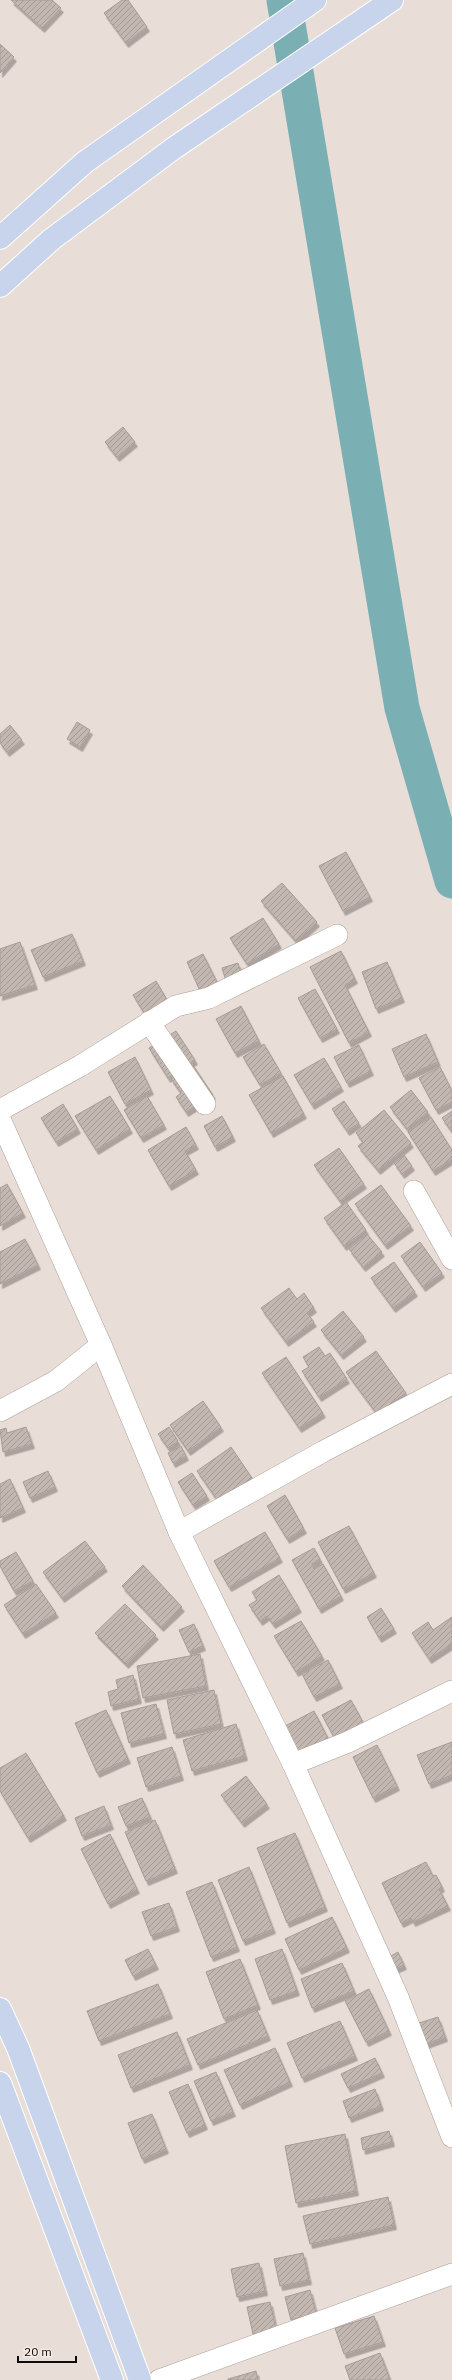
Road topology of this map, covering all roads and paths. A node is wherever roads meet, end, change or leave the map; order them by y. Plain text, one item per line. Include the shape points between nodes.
1 (315, 0) edge
2 (392, 0) edge
3 (0, 238) edge
4 (0, 286) edge
5 (337, 935) dead end
6 (149, 1022) junction
7 (206, 1104) dead end
8 (0, 1110) edge
9 (0, 1118) edge
10 (414, 1191) dead end
11 (452, 1259) edge
12 (101, 1345) junction
13 (452, 1384) edge
14 (0, 1411) edge
15 (179, 1532) junction
16 (452, 1690) edge
17 (293, 1764) junction
18 (0, 2009) edge
19 (0, 2083) edge
20 (452, 2137) edge
21 (452, 2274) edge
22 (112, 2380) edge
23 (140, 2380) edge
24 (159, 2380) edge

1 - 3 highway via 85,162
2 - 4 highway via 174,148 52,239
5 - 6 street via 209,998 176,1006
6 - 7 street
6 - 8 street via 80,1066
9 - 12 street
10 - 11 street
12 - 14 street via 56,1381
12 - 15 street
13 - 15 street via 324,1451
15 - 17 street
16 - 17 street via 348,1742
17 - 20 street via 398,1998
18 - 23 highway via 18,2048
19 - 22 highway
21 - 24 street

